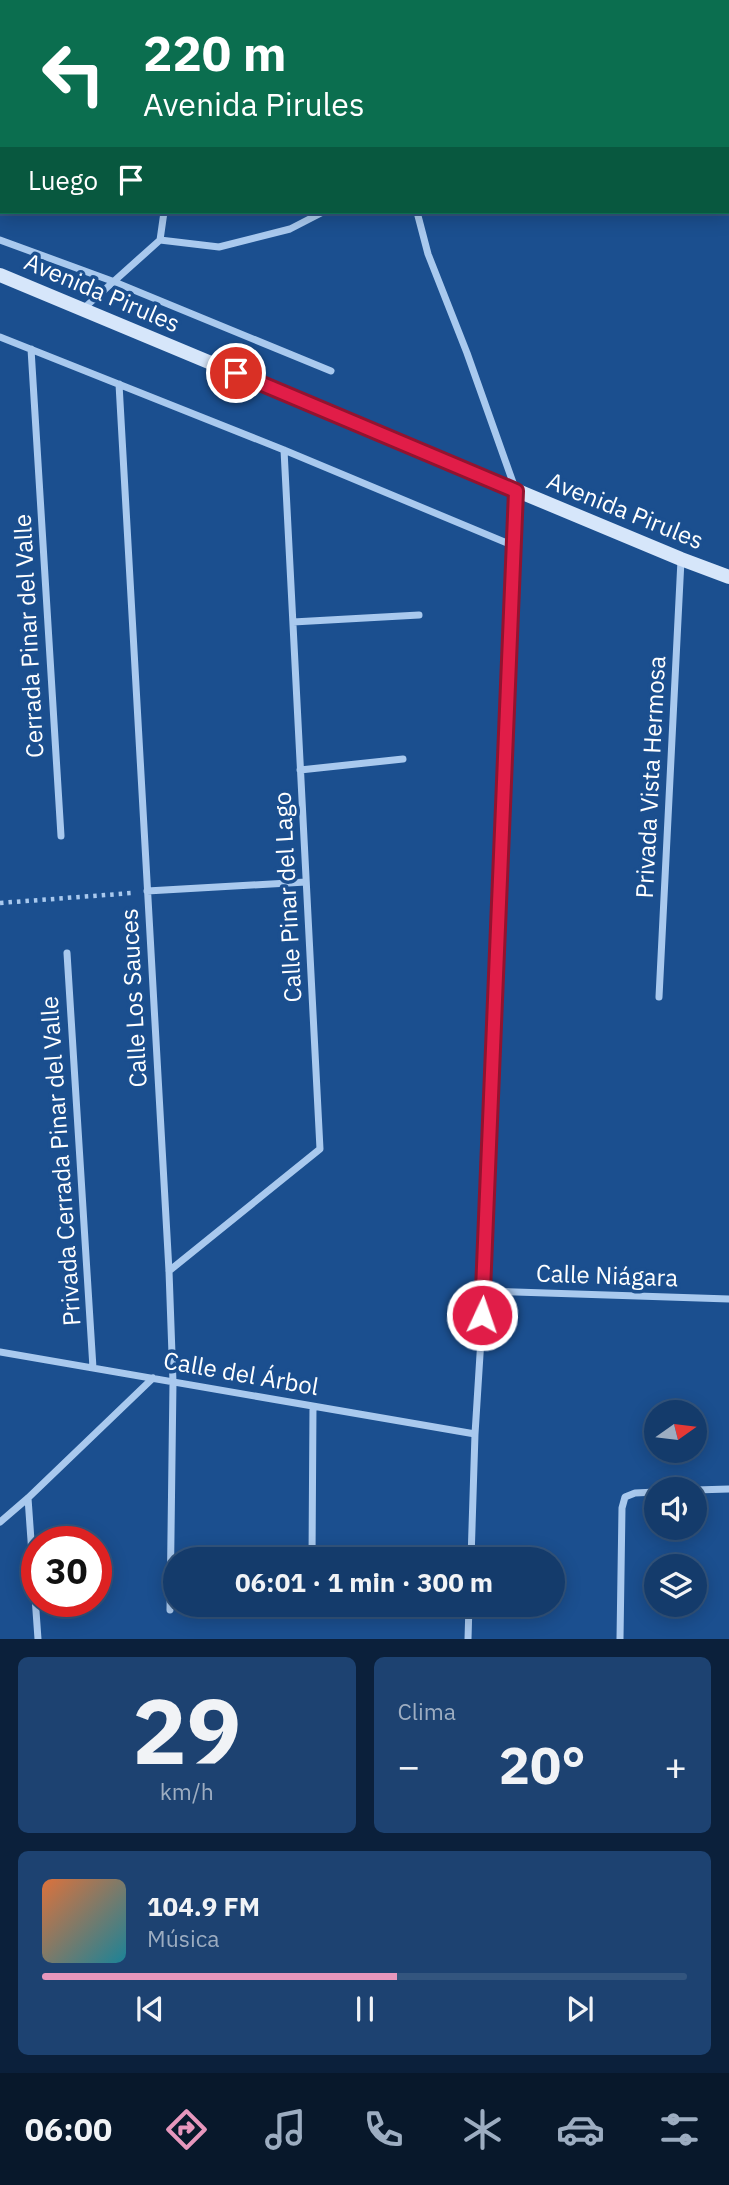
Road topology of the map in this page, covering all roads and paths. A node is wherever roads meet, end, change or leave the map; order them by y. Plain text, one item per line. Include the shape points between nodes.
1 (164, 214) edge
2 (319, 214) edge
3 (418, 214) edge
4 (0, 240) edge
5 (160, 240) junction
6 (0, 275) edge
7 (112, 281) junction
8 (83, 309) junction
9 (0, 337) edge
10 (31, 349) junction
11 (331, 371) dead end
12 (119, 384) junction
13 (284, 450) junction
14 (516, 491) junction
15 (514, 545) junction
16 (681, 559) junction
17 (729, 577) edge
18 (419, 615) dead end
19 (293, 622) junction
20 (402, 759) dead end
21 (300, 770) junction
22 (61, 836) dead end
23 (306, 882) junction
24 (147, 891) junction
25 (0, 903) edge
26 (67, 953) dead end
27 (659, 997) dead end
28 (169, 1271) junction
29 (484, 1291) junction
30 (729, 1299) edge
31 (0, 1352) edge
32 (93, 1368) junction
33 (153, 1378) junction
34 (173, 1381) junction
35 (313, 1406) junction
36 (475, 1434) junction
37 (729, 1489) edge
38 (707, 1490) edge
39 (644, 1493) edge
40 (28, 1498) junction
41 (0, 1522) edge
42 (171, 1547) edge
43 (312, 1547) edge
44 (471, 1547) edge
45 (469, 1617) edge
46 (38, 1639) edge
47 (468, 1639) edge
48 (620, 1639) edge

1 - 5 street
2 - 5 street via 290,229 219,247
3 - 14 street via 428,254
4 - 7 street
5 - 7 street
6 - 8 street, Avenida Pirules
7 - 8 street
7 - 11 street
8 - 14 street, Avenida Pirules
9 - 10 street
10 - 12 street
10 - 22 street, Cerrada Pinar del Valle
12 - 13 street
12 - 24 street, Calle Los Sauces
13 - 15 street
13 - 19 street, Calle Pinar del Lago
14 - 15 street
14 - 16 street, Avenida Pirules
15 - 29 street
16 - 17 street, Avenida Pirules
16 - 27 street, Privada Vista Hermosa
18 - 19 street
19 - 21 street, Calle Pinar del Lago
20 - 21 street
21 - 23 street, Calle Pinar del Lago
23 - 24 street
23 - 28 street, Calle Pinar del Lago via 320,1149
24 - 25 path
24 - 28 street, Calle Los Sauces
26 - 32 street, Privada Cerrada Pinar del Valle
28 - 34 street, Calle Los Sauces
29 - 30 street, Calle Niágara
29 - 36 street
31 - 32 street, Calle del Árbol
32 - 33 street, Calle del Árbol
33 - 34 street, Calle del Árbol
33 - 40 street
34 - 35 street, Calle del Árbol
34 - 42 street, Calle Los Sauces
35 - 36 street, Calle del Árbol
35 - 43 street
36 - 44 street
37 - 38 street
39 - 48 street via 625,1497 622,1508
40 - 41 street
40 - 46 street
45 - 47 street

